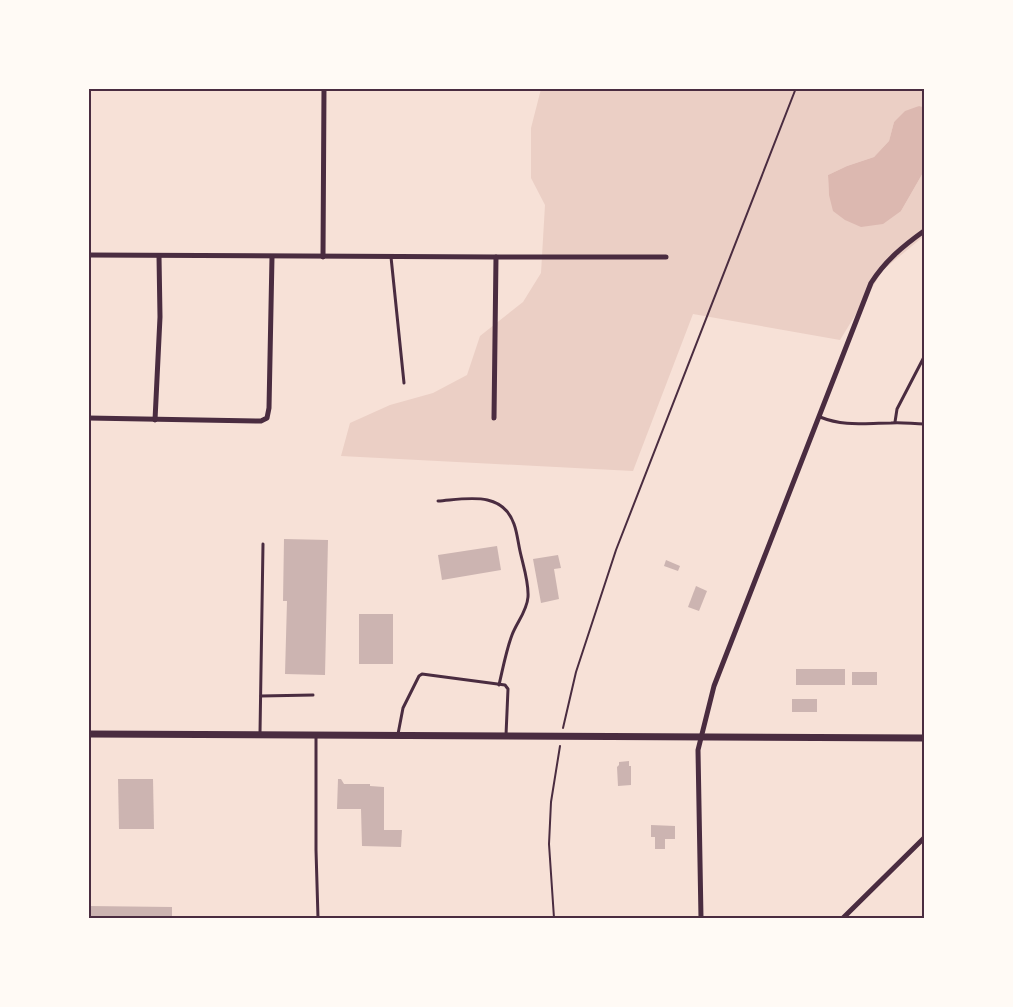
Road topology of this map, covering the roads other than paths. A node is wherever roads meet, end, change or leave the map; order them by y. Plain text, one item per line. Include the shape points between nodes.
1 (324, 88) edge
2 (924, 231) edge
3 (88, 255) edge
4 (159, 256) junction
5 (666, 256) dead end
6 (272, 257) junction
7 (322, 257) junction
8 (391, 257) junction
9 (496, 257) junction
10 (924, 357) edge
11 (404, 383) dead end
12 (819, 417) junction
13 (88, 418) edge
14 (494, 418) dead end
15 (155, 420) junction
16 (895, 423) junction
17 (924, 424) edge
18 (438, 501) dead end
19 (263, 544) dead end
20 (499, 685) junction
21 (313, 695) dead end
22 (261, 696) junction
23 (88, 734) edge
24 (260, 735) junction
25 (316, 735) junction
26 (398, 736) junction
27 (506, 736) junction
28 (701, 737) junction
29 (924, 738) edge
30 (924, 838) edge
31 (318, 918) edge
32 (701, 918) edge
33 (843, 918) edge

1 - 7 street
2 - 12 street via 892,256 871,283
3 - 4 street
4 - 6 street
4 - 15 street
5 - 9 street
6 - 7 street
6 - 15 street via 267,418
7 - 8 street
8 - 9 street
8 - 11 lane
9 - 14 street
10 - 16 lane via 897,409
12 - 16 lane via 844,424
12 - 28 street via 714,686
13 - 15 street
16 - 17 lane
18 - 20 lane via 492,500 505,508 514,522 528,597 513,632
19 - 22 lane
20 - 26 lane via 422,674 403,708
20 - 27 lane via 508,688
21 - 22 lane
22 - 24 lane
23 - 24 street
24 - 25 street
25 - 26 street
25 - 31 lane
26 - 27 street
27 - 28 street
28 - 29 street
28 - 32 street
30 - 33 street

